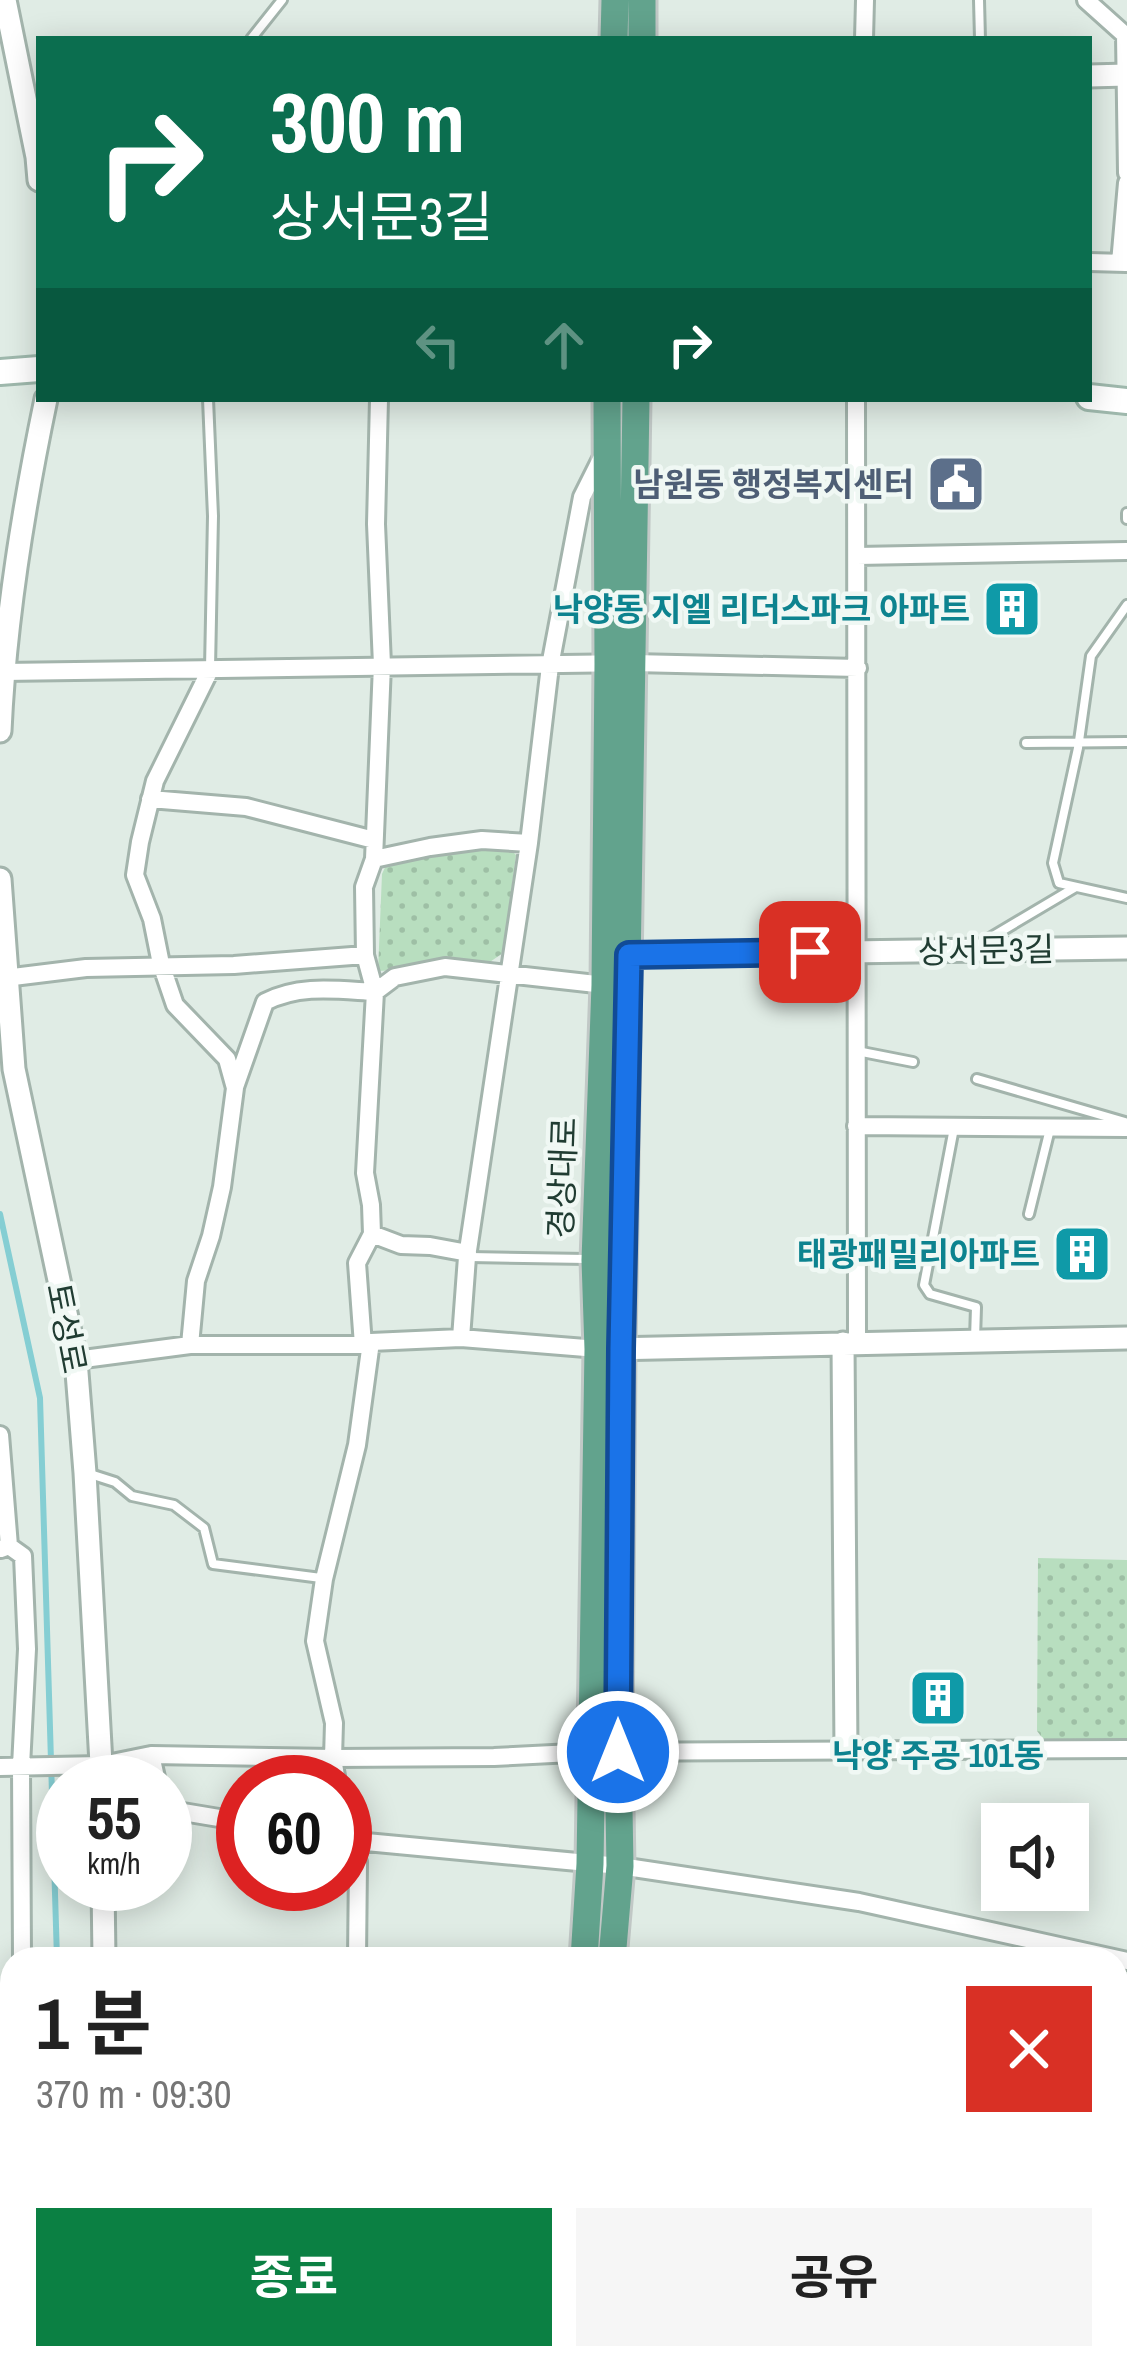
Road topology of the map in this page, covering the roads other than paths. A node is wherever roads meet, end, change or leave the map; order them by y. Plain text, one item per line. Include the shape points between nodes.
1 (5, 0) edge
2 (282, 0) edge
3 (615, 0) edge
4 (642, 0) edge
5 (865, 0) edge
6 (979, 0) edge
7 (1086, 0) edge
8 (1126, 34) edge
9 (253, 36) edge
10 (614, 36) edge
11 (642, 36) edge
12 (864, 36) edge
13 (980, 36) edge
14 (1126, 75) edge
15 (1092, 76) edge
16 (36, 147) edge
17 (1127, 173) edge
18 (1127, 183) edge
19 (1092, 262) edge
20 (1124, 263) edge
21 (36, 369) edge
22 (0, 372) edge
23 (1092, 397) edge
24 (1127, 401) edge
25 (45, 402) edge
26 (208, 402) edge
27 (380, 402) edge
28 (607, 402) edge
29 (636, 402) edge
30 (856, 402) edge
31 (607, 446) junction
32 (1127, 551) edge
33 (857, 556) junction
34 (1127, 605) edge
35 (621, 664) junction
36 (382, 665) junction
37 (550, 666) junction
38 (858, 668) junction
39 (210, 670) junction
40 (3, 672) junction
41 (0, 731) edge
42 (1127, 742) edge
43 (1025, 743) dead end
44 (1079, 743) junction
45 (150, 799) junction
46 (530, 843) junction
47 (374, 850) junction
48 (0, 879) edge
49 (1075, 887) junction
50 (1127, 898) edge
51 (1127, 948) edge
52 (970, 950) junction
53 (855, 951) junction
54 (365, 955) junction
55 (629, 955) junction
56 (161, 964) junction
57 (510, 973) junction
58 (5, 978) junction
59 (605, 985) junction
60 (375, 992) junction
61 (856, 1051) junction
62 (913, 1062) dead end
63 (976, 1079) dead end
64 (235, 1088) junction
65 (1127, 1125) edge
66 (856, 1126) junction
67 (955, 1127) junction
68 (1050, 1128) junction
69 (1029, 1214) dead end
70 (372, 1234) junction
71 (467, 1255) junction
72 (595, 1259) junction
73 (461, 1338) junction
74 (1127, 1338) edge
75 (975, 1340) junction
76 (367, 1343) junction
77 (850, 1343) junction
78 (190, 1346) junction
79 (609, 1349) junction
80 (76, 1360) junction
81 (0, 1435) edge
82 (85, 1473) junction
83 (4, 1547) edge
84 (324, 1579) junction
85 (1127, 1749) edge
86 (605, 1752) junction
87 (846, 1752) junction
88 (97, 1755) edge
89 (333, 1755) edge
90 (372, 1758) edge
91 (21, 1766) junction
92 (0, 1767) edge
93 (36, 1767) edge
94 (372, 1841) edge
95 (590, 1864) junction
96 (620, 1866) junction
97 (104, 1911) edge
98 (357, 1911) edge
99 (22, 1947) edge
100 (104, 1947) edge
101 (357, 1947) edge
102 (585, 1947) edge
103 (614, 1947) edge
104 (1063, 1947) edge

1 - 16 street
2 - 9 lane
3 - 10 main road
4 - 11 main road
5 - 12 street
6 - 13 lane
7 - 8 street
8 - 14 street
14 - 15 street
14 - 17 street
18 - 20 street
19 - 20 street
21 - 22 main road
23 - 24 main road
25 - 40 street
26 - 39 lane
27 - 36 street
28 - 31 main road, 경상대로
29 - 35 main road, 경상대로
30 - 33 street
31 - 35 main road, 경상대로
31 - 37 street via 582,497
32 - 33 street
33 - 38 street
34 - 44 lane via 1090,656
35 - 37 street
35 - 38 street
35 - 55 main road, 경상대로
35 - 59 main road, 경상대로
36 - 37 street
36 - 39 street
36 - 47 street
37 - 46 street
38 - 53 street
39 - 40 street
39 - 45 street
40 - 41 street
42 - 44 lane
43 - 44 lane
44 - 49 lane via 1053,863 1059,883
45 - 47 street via 246,807
45 - 56 street via 136,875
46 - 47 street
46 - 57 street
47 - 54 street via 364,886
48 - 58 street, 토성로
49 - 50 lane
49 - 52 lane
51 - 52 street, 상서문3길
52 - 53 street, 상서문3길
53 - 55 street, 상서문3길
53 - 61 street
54 - 56 street
54 - 60 street
55 - 79 main road, 경상대로
56 - 58 street
56 - 64 street via 175,1005 226,1059
57 - 59 street
57 - 60 street via 445,967 395,977
57 - 71 street
58 - 80 street, 토성로 via 14,1069
59 - 72 main road, 경상대로
60 - 64 street via 318,988 265,1002
60 - 70 street via 364,1173
61 - 62 lane
61 - 66 street
63 - 65 lane
64 - 78 street
65 - 68 street
66 - 67 street
66 - 77 street
67 - 68 street
67 - 75 lane via 924,1285 976,1307
68 - 69 lane
70 - 71 street
70 - 76 street via 357,1263
71 - 72 lane
71 - 73 street
72 - 79 main road, 경상대로
73 - 76 street
73 - 79 street
74 - 75 street
75 - 77 street
76 - 78 street
76 - 84 street via 366,1396
77 - 79 street
77 - 87 street
78 - 80 street
79 - 86 main road, 경상대로
80 - 82 street, 토성로
81 - 83 street
82 - 84 lane via 174,1505 205,1528 213,1564
82 - 88 street, 토성로
83 - 91 street via 23,1556
84 - 89 street via 315,1641
85 - 87 street
86 - 87 street
86 - 90 street
86 - 95 main road, 경상대로
86 - 96 main road, 경상대로
91 - 92 street
91 - 93 street
91 - 99 street
94 - 95 street
95 - 96 street
95 - 102 main road, 경상대로
96 - 103 main road, 경상대로
96 - 104 street via 859,1902
97 - 100 street
98 - 101 street

